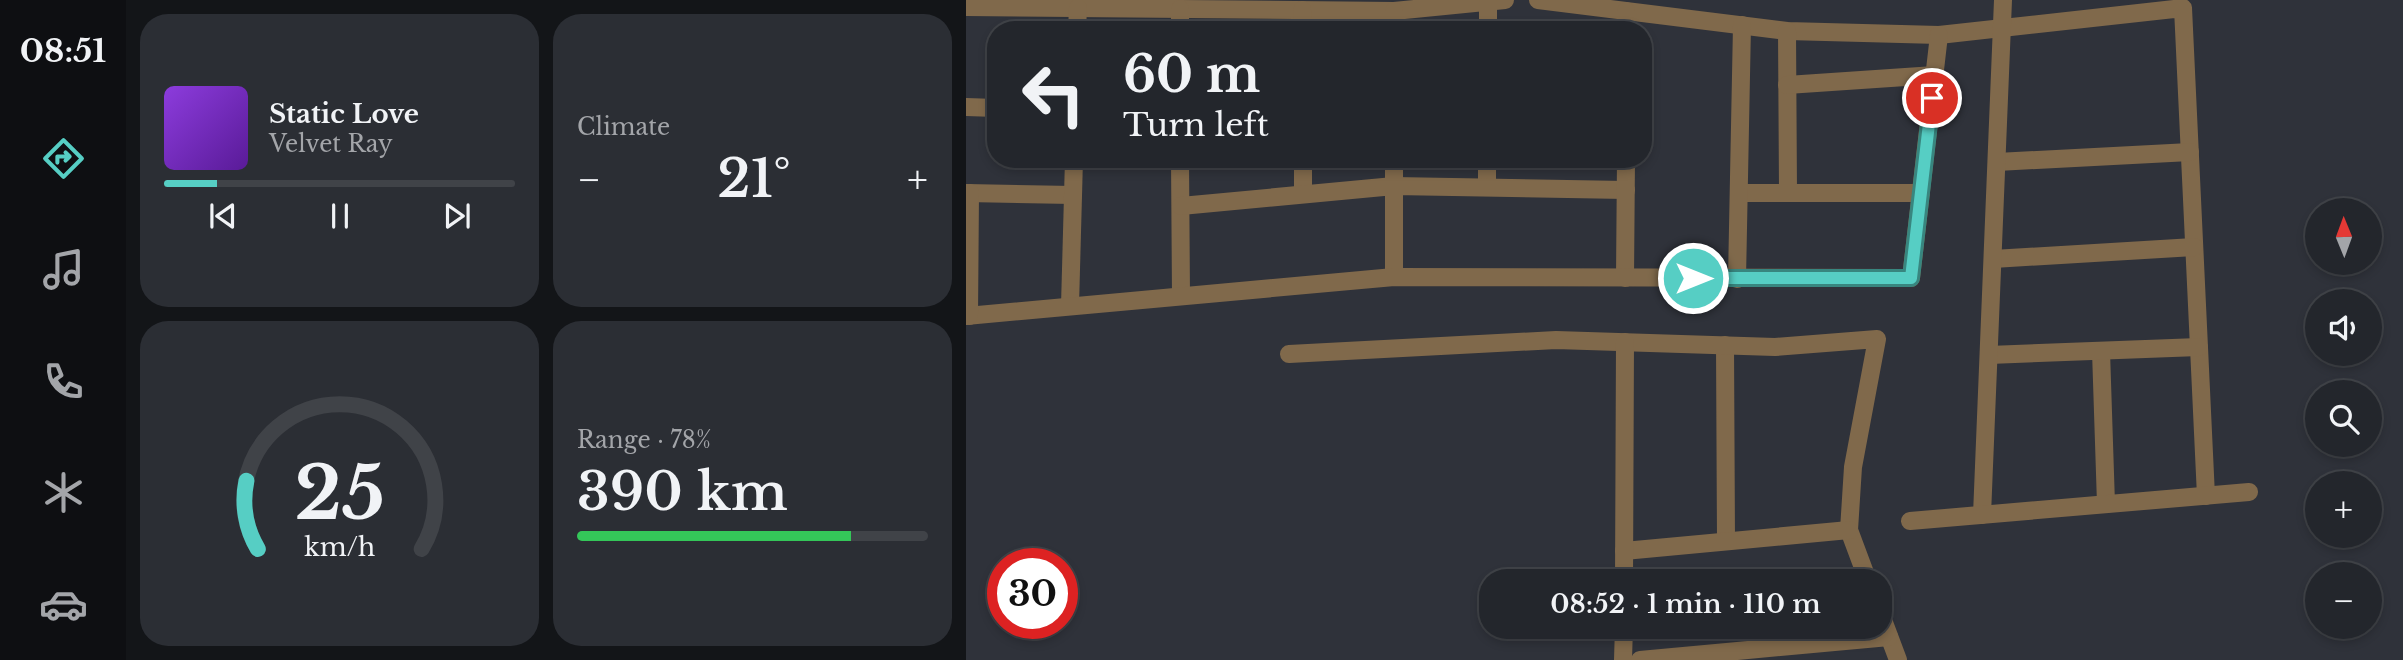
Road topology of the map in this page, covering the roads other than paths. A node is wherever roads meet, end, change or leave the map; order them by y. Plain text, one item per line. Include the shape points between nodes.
1 (1538, 0) edge
2 (2003, 0) edge
3 (1497, 1) edge
4 (966, 7) edge
5 (1077, 8) junction
6 (1180, 9) junction
7 (1302, 10) junction
8 (1394, 11) junction
9 (1626, 11) junction
10 (1077, 21) edge
11 (1180, 21) edge
12 (1303, 21) edge
13 (1394, 21) edge
14 (1491, 21) edge
15 (1626, 21) edge
16 (1742, 25) junction
17 (2002, 28) junction
18 (1787, 31) junction
19 (1939, 35) junction
20 (1935, 75) junction
21 (1787, 85) junction
22 (966, 107) edge
23 (987, 108) edge
24 (2190, 152) junction
25 (1997, 162) junction
26 (1074, 168) edge
27 (1181, 168) edge
28 (1303, 168) edge
29 (1394, 168) edge
30 (1487, 168) edge
31 (1626, 168) edge
32 (1394, 186) junction
33 (1487, 187) junction
34 (1626, 190) junction
35 (1739, 192) junction
36 (1788, 192) junction
37 (968, 193) edge
38 (1921, 193) junction
39 (1303, 194) junction
40 (1073, 195) junction
41 (1181, 206) junction
42 (2194, 247) junction
43 (1993, 259) junction
44 (1394, 277) junction
45 (1625, 278) junction
46 (1737, 279) junction
47 (1181, 296) junction
48 (1070, 306) junction
49 (968, 316) edge
50 (1625, 342) junction
51 (1725, 345) junction
52 (2199, 347) junction
53 (2101, 351) junction
54 (1289, 354) dead end
55 (1989, 355) junction
56 (2249, 492) dead end
57 (2206, 496) junction
58 (2106, 504) junction
59 (1982, 515) junction
60 (1910, 521) dead end
61 (1849, 530) junction
62 (1726, 541) junction
63 (1624, 551) junction
64 (1624, 569) edge
65 (1864, 569) edge
66 (1624, 639) edge
67 (1867, 639) edge
68 (1890, 639) edge
69 (1623, 660) edge
70 (1640, 660) edge
71 (1898, 660) edge

1 - 9 street
2 - 17 street
3 - 8 street
3 - 14 street
4 - 5 street
5 - 6 street
5 - 10 street
6 - 7 street
6 - 11 street
7 - 8 street
7 - 12 street
8 - 13 street
9 - 15 street
9 - 16 street
16 - 18 street
16 - 35 street
17 - 19 street
17 - 24 street via 2183,8
17 - 25 street
18 - 19 street
18 - 21 street
19 - 20 street
20 - 21 street
20 - 38 street
21 - 36 street
22 - 23 street
24 - 25 street
24 - 42 street
25 - 43 street
26 - 40 street
27 - 41 street
28 - 39 street
29 - 32 street
30 - 33 street
31 - 34 street
32 - 33 street
32 - 39 street
32 - 44 street
33 - 34 street
34 - 45 street
35 - 36 street
35 - 46 street
36 - 38 street
37 - 40 street
37 - 49 street
38 - 46 street via 1911,278
39 - 41 street
40 - 48 street
41 - 47 street
42 - 43 street
42 - 52 street
43 - 55 street
44 - 45 street
44 - 47 street
45 - 46 street
47 - 48 street
48 - 49 street
50 - 51 street
50 - 54 street via 1556,340
50 - 63 street
51 - 61 street via 1775,347 1877,340 1853,467
51 - 62 street
52 - 53 street
52 - 57 street
53 - 55 street
53 - 58 street
55 - 59 street
56 - 57 street
57 - 58 street
58 - 59 street
59 - 60 street
61 - 62 street
61 - 65 street
62 - 63 street
63 - 64 street
66 - 69 street
67 - 70 street
68 - 71 street

